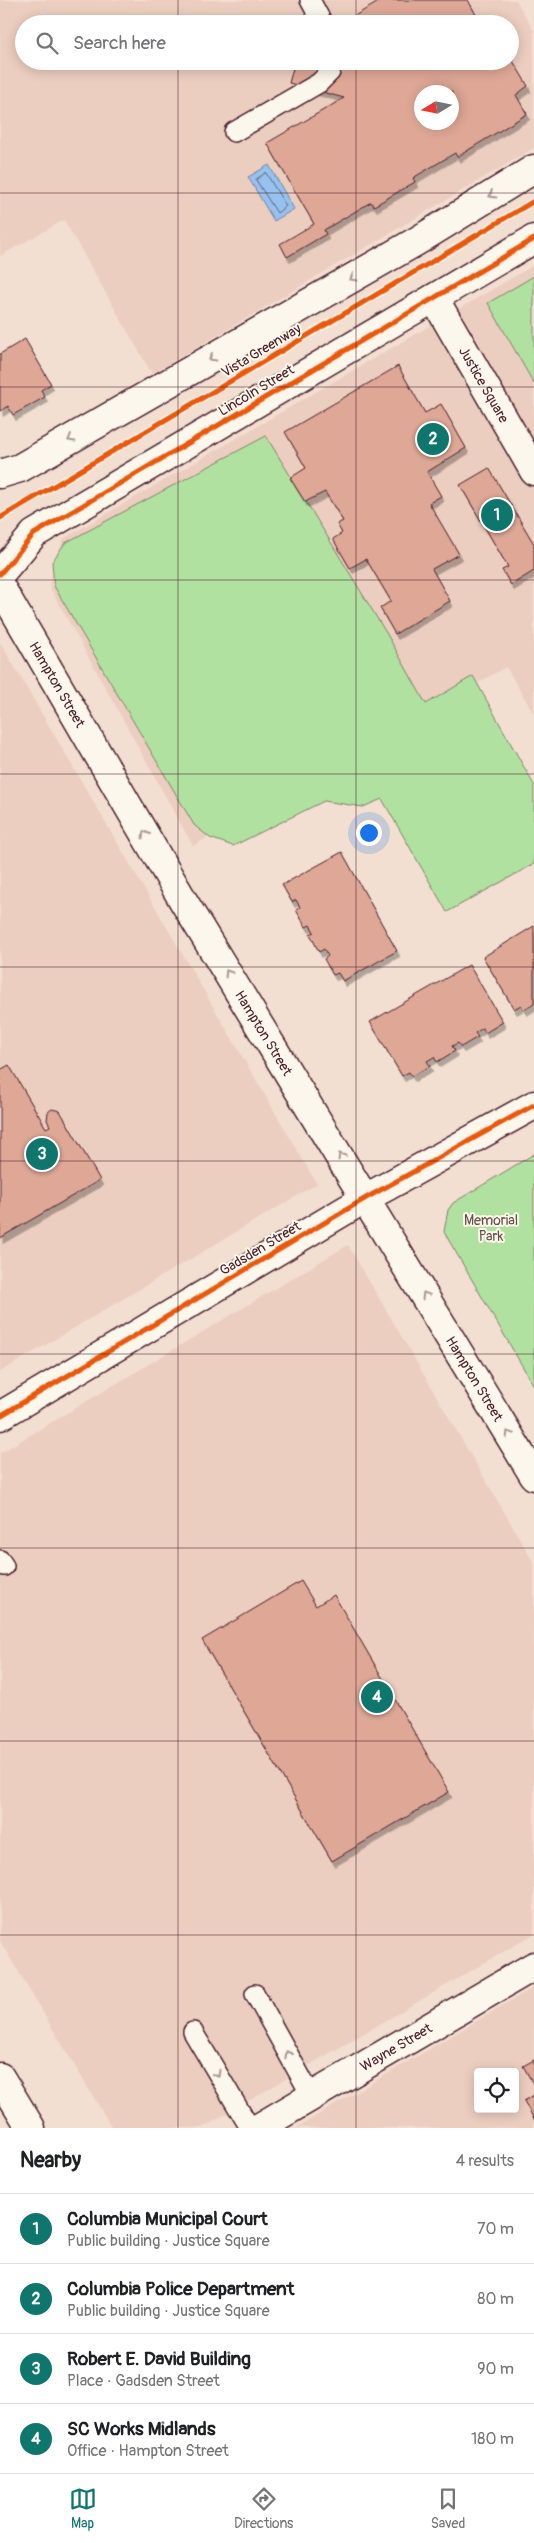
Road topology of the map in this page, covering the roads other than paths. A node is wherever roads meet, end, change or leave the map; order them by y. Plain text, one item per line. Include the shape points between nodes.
1 (310, 0) edge
2 (318, 15) edge
3 (331, 70) edge
4 (234, 132) dead end
5 (534, 169) edge
6 (534, 239) edge
7 (434, 298) junction
8 (534, 471) edge
9 (0, 474) edge
10 (0, 574) edge
11 (0, 586) edge
12 (534, 1105) edge
13 (366, 1198) junction
14 (0, 1416) edge
15 (534, 1476) edge
16 (534, 1966) edge
17 (255, 1994) dead end
18 (193, 2032) dead end
19 (0, 2077) edge
20 (312, 2097) junction
21 (31, 2128) edge
22 (250, 2128) edge
23 (258, 2128) edge

1 - 2 lane
3 - 4 lane via 319,83
5 -> 9 street via 417,241 20,468
6 - 7 street, Lincoln Street
7 - 8 street, Justice Square
7 - 10 street, Lincoln Street via 34,534
13 -> 11 street, Hampton Street via 184,902
12 - 13 street, Gadsden Street
13 - 14 street, Gadsden Street
15 -> 13 street, Hampton Street
16 - 20 street, Wayne Street
20 -> 17 lane
18 -> 22 lane
19 - 21 street
20 - 23 street, Wayne Street

